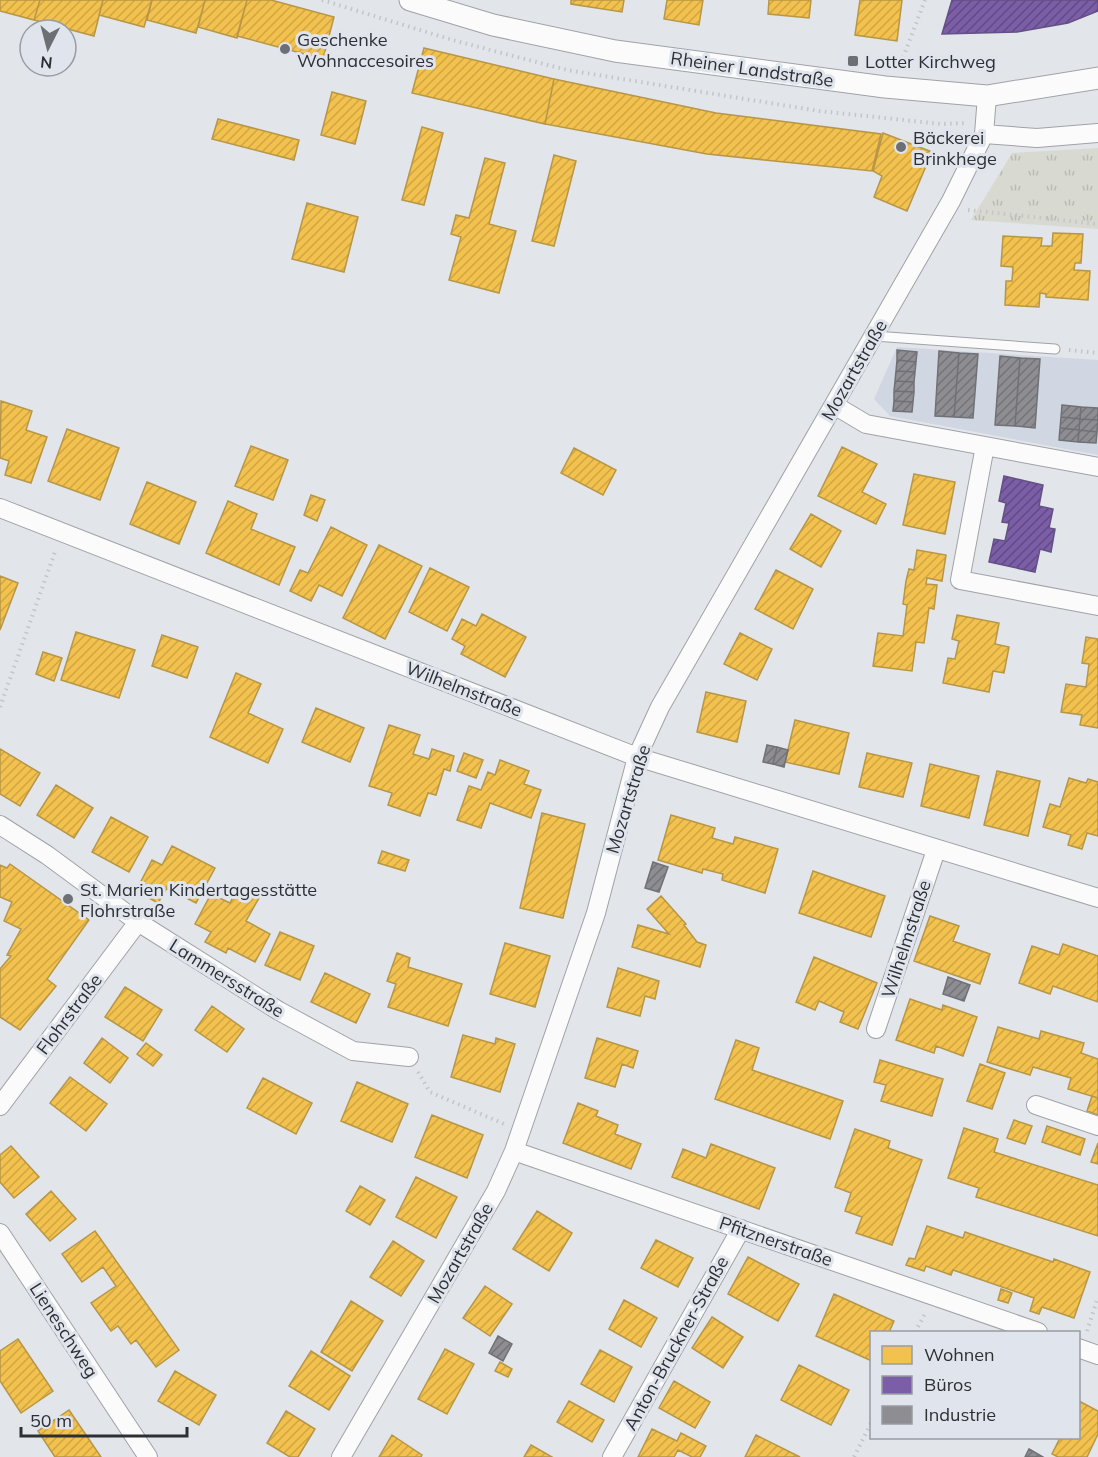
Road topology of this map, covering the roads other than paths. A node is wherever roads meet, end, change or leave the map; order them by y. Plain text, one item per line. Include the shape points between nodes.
1 (410, 0) edge
2 (1098, 78) edge
3 (987, 96) junction
4 (1098, 133) edge
5 (984, 134) junction
6 (874, 336) junction
7 (1055, 350) road end
8 (834, 405) junction
9 (985, 446) junction
10 (1098, 467) edge
11 (0, 508) edge
12 (1098, 606) edge
13 (637, 757) junction
14 (0, 825) edge
15 (936, 850) junction
16 (1098, 898) edge
17 (138, 922) junction
18 (876, 1029) dead end
19 (409, 1058) road end
20 (1036, 1105) dead end
21 (0, 1106) edge
22 (1098, 1126) edge
23 (514, 1151) junction
24 (741, 1229) junction
25 (0, 1233) edge
26 (1035, 1331) edge
27 (1080, 1348) edge
28 (1098, 1355) edge
29 (148, 1457) edge
30 (341, 1457) edge
31 (612, 1457) edge

1 - 3 street, Rheiner Landstraße via 493,25 615,51 885,87
2 - 3 street, Rheiner Landstraße
3 - 5 street, Mozartstraße
4 - 5 street via 1037,138
5 - 6 street, Mozartstraße via 951,201
6 - 7 lane
6 - 8 street, Mozartstraße
8 - 9 street via 866,424
8 - 13 street, Mozartstraße via 660,707
9 - 10 street
9 - 12 street via 960,580
11 - 13 street, Wilhelmstraße
13 - 15 street, Wilhelmstraße
13 - 23 street, Mozartstraße via 596,913
14 - 17 street, Lammersstraße
15 - 16 street, Wilhelmstraße
15 - 18 street, Wilhelmstraße
17 - 19 street, Lammersstraße via 279,1011 353,1050
17 - 21 street, Flohrstraße
20 - 22 street
23 - 24 street, Pfitznerstraße
23 - 30 street, Mozartstraße via 496,1191
24 - 26 street, Pfitznerstraße
24 - 31 street, Anton-Bruckner-Straße
25 - 29 street, Lieneschweg
27 - 28 street

